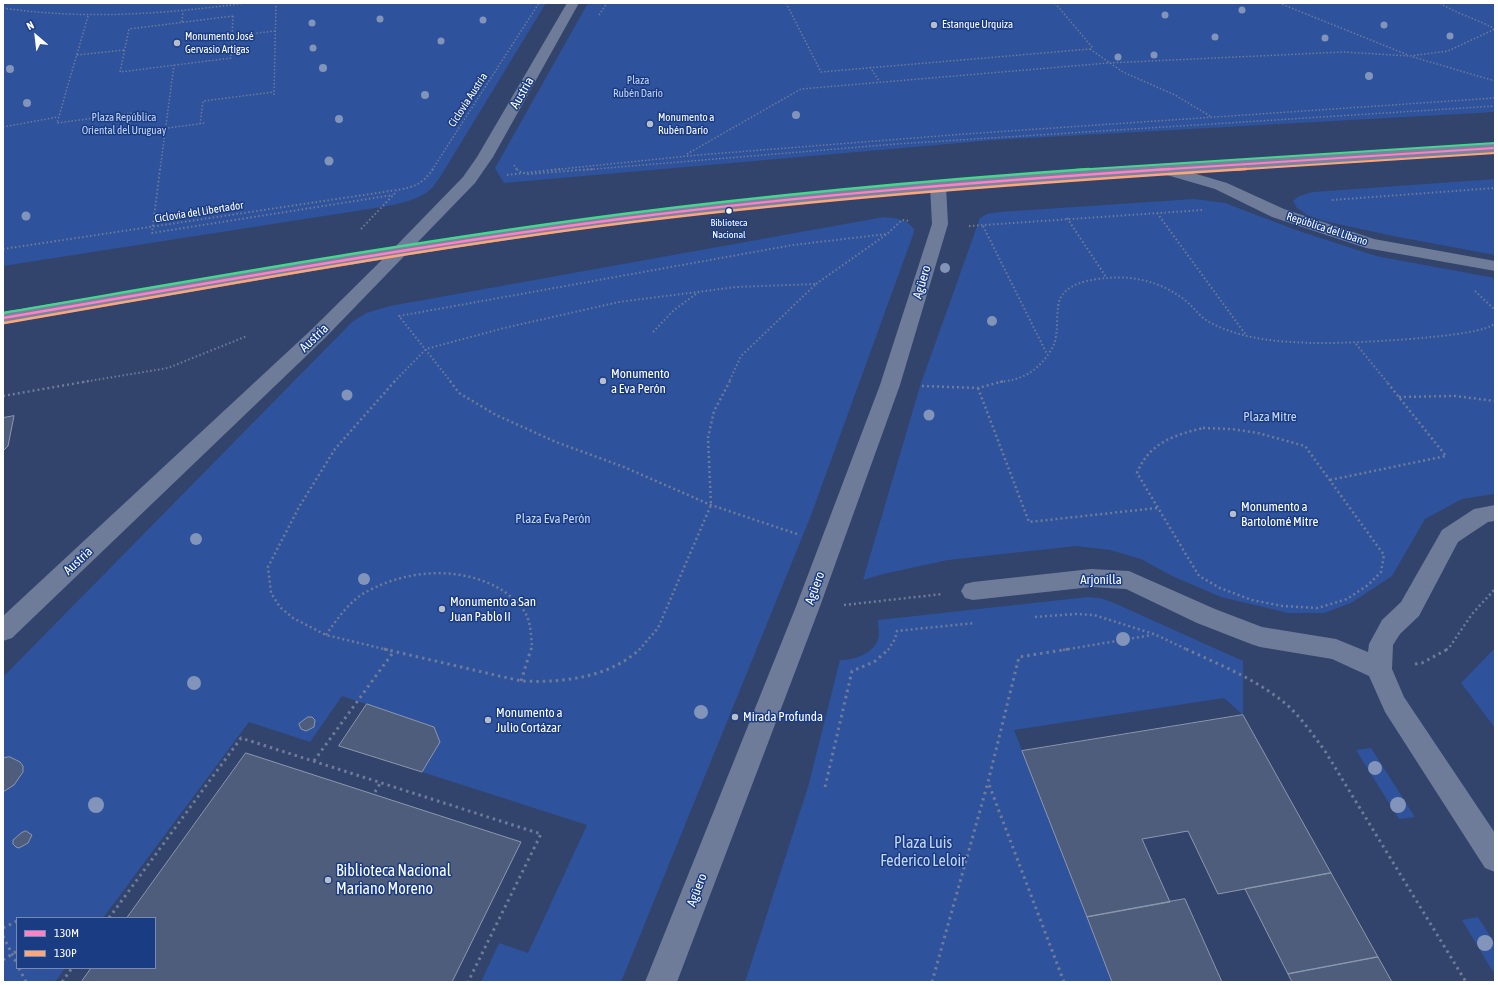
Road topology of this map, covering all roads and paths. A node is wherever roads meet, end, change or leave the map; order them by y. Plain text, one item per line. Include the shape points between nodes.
1 (246, 3) edge
2 (276, 3) edge
3 (539, 3) edge
4 (573, 3) edge
5 (606, 3) edge
6 (786, 3) edge
7 (1055, 3) edge
8 (1279, 3) edge
9 (1440, 3) edge
10 (3, 8) edge
11 (183, 11) junction
12 (88, 16) junction
13 (598, 16) dead end
14 (182, 22) junction
15 (1495, 29) edge
16 (275, 31) junction
17 (232, 36) junction
18 (1090, 49) junction
19 (124, 50) junction
20 (77, 55) junction
21 (1410, 56) junction
22 (1108, 63) junction
23 (174, 65) junction
24 (870, 67) junction
25 (879, 81) junction
26 (1495, 81) edge
27 (274, 92) junction
28 (274, 95) dead end
29 (1495, 98) edge
30 (1495, 106) edge
31 (1210, 116) junction
32 (58, 117) junction
33 (205, 123) dead end
34 (200, 124) junction
35 (3, 127) edge
36 (165, 128) junction
37 (128, 133) junction
38 (123, 134) dead end
39 (1495, 148) edge
40 (685, 156) junction
41 (514, 160) dead end
42 (1166, 170) junction
43 (524, 173) junction
44 (469, 180) junction
45 (421, 182) junction
46 (938, 186) junction
47 (393, 195) dead end
48 (1157, 213) dead end
49 (1067, 218) dead end
50 (983, 226) dead end
51 (152, 227) junction
52 (887, 234) dead end
53 (3, 249) edge
54 (400, 252) junction
55 (1495, 266) edge
56 (1106, 277) junction
57 (700, 291) junction
58 (3, 318) edge
59 (1495, 323) edge
60 (653, 332) dead end
61 (1246, 335) junction
62 (247, 336) dead end
63 (1356, 344) junction
64 (426, 349) junction
65 (1048, 355) junction
66 (890, 385) junction
67 (978, 388) junction
68 (3, 396) edge
69 (1398, 397) junction
70 (1495, 401) edge
71 (1330, 480) junction
72 (711, 505) junction
73 (1157, 508) junction
74 (1495, 513) edge
75 (831, 546) junction
76 (1495, 589) edge
77 (973, 591) joint
78 (808, 609) junction
79 (1029, 618) dead end
80 (975, 623) dead end
81 (3, 631) edge
82 (1154, 634) junction
83 (326, 635) junction
84 (394, 651) junction
85 (1379, 669) junction
86 (521, 681) junction
87 (314, 761) junction
88 (381, 782) junction
89 (988, 782) junction
90 (824, 787) dead end
91 (375, 792) dead end
92 (1495, 858) edge
93 (110, 917) edge
94 (16, 922) edge
95 (3, 928) edge
96 (3, 936) edge
97 (16, 952) edge
98 (3, 960) edge
99 (16, 962) edge
100 (20, 969) edge
101 (71, 969) edge
102 (26, 982) edge
103 (62, 982) edge
104 (468, 982) edge
105 (661, 982) edge
106 (932, 982) edge
107 (1064, 982) edge
108 (1466, 982) edge

1 - 11 path
2 - 16 path
3 - 45 path, Ciclovía Austria
4 - 44 street, Austria via 485,157
5 - 13 path
6 - 24 path via 821,72
7 - 18 path via 1092,47
8 - 21 path
9 - 15 path via 1454,12 1473,17
10 - 12 path via 33,13
11 - 12 path
11 - 14 path
12 - 20 path
14 - 17 path via 233,16
14 - 19 path via 129,29
15 - 21 path via 1448,51
16 - 17 path
16 - 27 path
17 - 23 path via 231,58
18 - 22 path
18 - 24 path
19 - 20 path
19 - 23 path via 120,72
20 - 32 path
21 - 22 path via 1343,52
21 - 26 path
22 - 25 path
22 - 31 path via 1175,95
23 - 36 path
24 - 25 path
25 - 40 path via 801,89
27 - 28 path
27 - 34 path via 203,101
29 - 31 path
30 - 43 path via 958,139 685,159 538,174
31 - 40 path
32 - 35 path
32 - 37 path via 56,123 131,113
33 - 34 path
34 - 36 path
36 - 37 path
36 - 51 path
37 - 38 path
39 - 42 main road
40 - 43 path
41 - 43 path via 514,166
42 - 46 main road
42 - 55 street, República del Líbano via 1221,186 1278,213 1344,236 1372,244
43 - 44 path
44 - 45 path
44 - 54 street, Austria
45 - 51 path, Ciclovía del Libertador via 397,190
46 - 54 main road via 847,193 616,219
46 - 66 street, Agüero via 940,224
47 - 51 path via 152,233
48 - 61 path
49 - 56 path
50 - 65 path
51 - 53 path, Ciclovía del Libertador
52 - 64 path via 785,247 399,316
54 - 58 main road
54 - 81 street, Austria via 318,334
56 - 61 path via 1131,277 1157,283 1185,300 1207,320
56 - 65 path via 1076,284 1060,299 1055,343
57 - 60 path via 674,310
57 - 64 path via 619,302 570,312
57 - 72 path via 816,284 741,356 714,411 708,438
59 - 63 path via 1474,332
61 - 63 path via 1287,342
62 - 68 path via 168,368
63 - 69 path
64 - 72 path via 459,393 496,416
64 - 83 path via 335,449 299,507 268,567 270,592 280,607 293,618
65 - 67 path via 1042,363 1022,377
66 - 67 path
66 - 75 street, Agüero
67 - 73 path via 1029,522
69 - 70 path via 1455,396
69 - 71 path via 1446,456
71 - 73 path via 1305,446 1258,433 1203,428 1178,435 1158,446 1145,458 1137,473
71 - 73 path via 1384,555 1381,572 1368,585 1347,599 1318,608 1282,606 1252,600 1220,588 1199,576
72 - 75 path
72 - 86 path via 658,628 645,644 626,660 596,673 566,680
74 - 85 street via 1482,515 1450,536 1410,609 1391,627 1381,644
75 - 78 street, Agüero
76 - 85 path via 1472,614 1449,648 1422,663
77 - 78 path
77 - 85 street, Arjonilla via 1091,578 1129,580 1206,616 1260,637 1336,649
78 - 105 street, Agüero
79 - 82 path via 1094,615
80 - 90 path via 897,631 890,649 879,660 852,671
82 - 89 path via 1019,657
82 - 108 path via 1243,675 1286,704 1307,726 1325,751
83 - 84 path
83 - 86 path via 337,617 352,602 367,590 387,581 427,573 470,576 490,581 506,591 519,602 527,615 531,651
84 - 86 path
84 - 87 path
85 - 92 street via 1394,704
87 - 88 path
87 - 93 path via 241,738
88 - 91 path
88 - 104 path via 541,834
89 - 106 path
89 - 107 path
94 - 95 path
96 - 99 path, bridge
97 - 98 path
100 - 102 path
101 - 103 path

